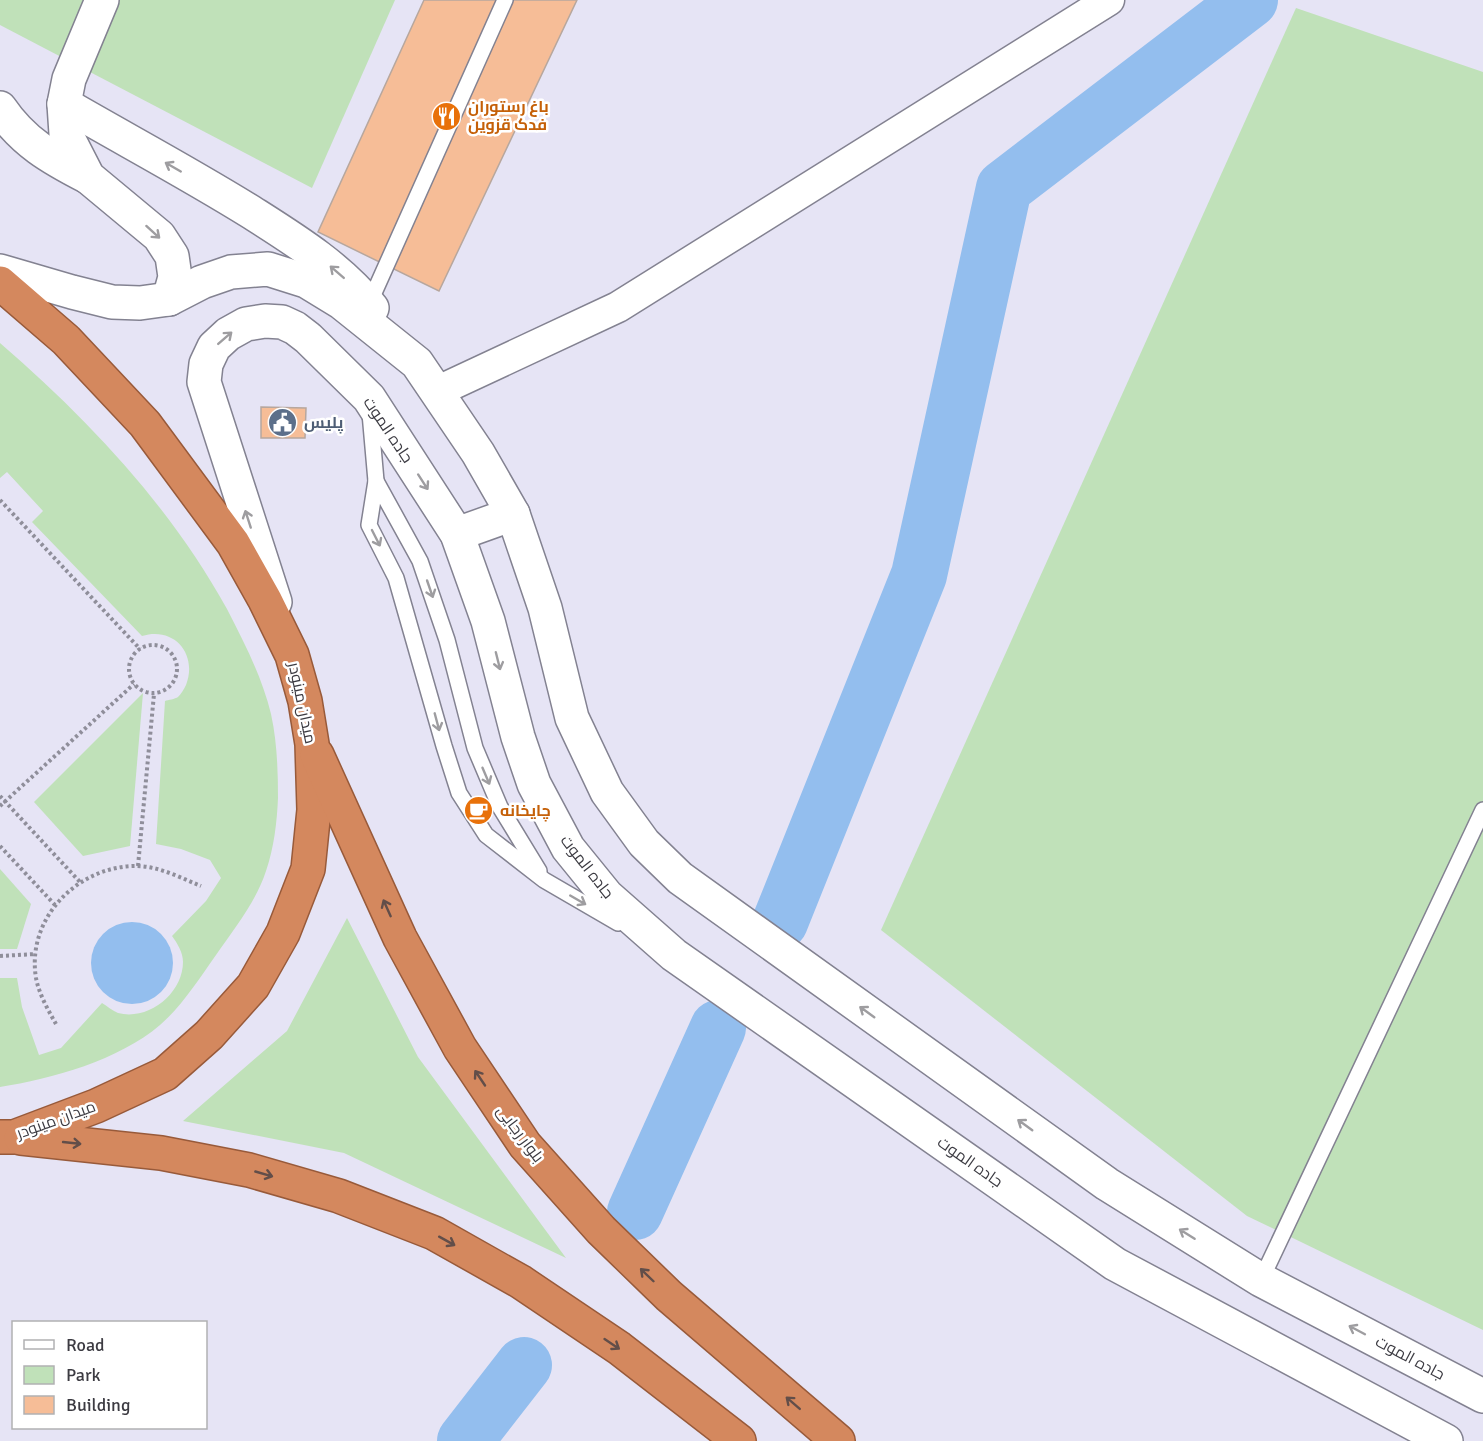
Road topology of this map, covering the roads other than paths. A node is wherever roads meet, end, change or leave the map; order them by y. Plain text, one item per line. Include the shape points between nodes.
1 (102, 0) edge
2 (505, 0) edge
3 (1108, 0) edge
4 (64, 104) junction
5 (0, 108) edge
6 (88, 177) junction
7 (0, 271) edge
8 (0, 283) edge
9 (169, 299) junction
10 (369, 304) junction
11 (417, 363) junction
12 (436, 392) junction
13 (369, 398) junction
14 (376, 481) junction
15 (513, 514) junction
16 (457, 534) junction
17 (292, 655) junction
18 (312, 744) junction
19 (1483, 810) edge
20 (544, 880) junction
21 (674, 955) junction
22 (7, 1137) edge
23 (1261, 1280) junction
24 (1483, 1396) edge
25 (739, 1441) edge
26 (838, 1441) edge
27 (1446, 1441) edge

1 - 4 main road via 69,78
2 - 10 lane
3 - 12 street via 618,307
4 - 6 main road via 66,134
10 -> 4 main road via 341,274 306,246
5 - 6 main road via 12,125 48,157
6 -> 9 main road via 159,236 172,256 175,278
7 - 9 main road, جاده الموت via 112,302
8 - 17 highway, میدان مینودر via 66,340 146,424 233,543
9 - 11 main road, جاده الموت via 231,272 268,269 306,281 342,303
10 - 11 main road
11 - 12 main road, جاده الموت
12 - 15 main road, جاده الموت
13 - 14 lane
13 -> 16 main road, جاده الموت
17 -> 13 main road, جاده الموت via 204,382 206,364 214,347 228,333 246,324 282,322 308,338
14 -> 20 lane via 420,561 447,640 475,748 500,807
14 -> 20 lane via 369,525 396,578 459,793 486,835
15 - 16 main road
23 -> 15 main road, جاده الموت via 1097,1177 680,878 644,843 607,792 572,718 545,608
16 -> 21 main road, جاده الموت via 488,621 534,784 568,848 607,896
17 - 18 highway, میدان مینودر
18 - 22 highway, میدان مینودر via 314,810 308,869 283,933 253,986 209,1035 165,1074 96,1106
26 -> 18 highway, بلوار رجایی via 669,1296 601,1230 525,1145 460,1048 400,938
19 - 23 lane
20 -> 21 lane
21 - 27 main road, جاده الموت via 1115,1264
22 -> 25 highway via 162,1153 249,1170 339,1196 434,1233 521,1282 610,1342
24 -> 23 main road, جاده الموت

